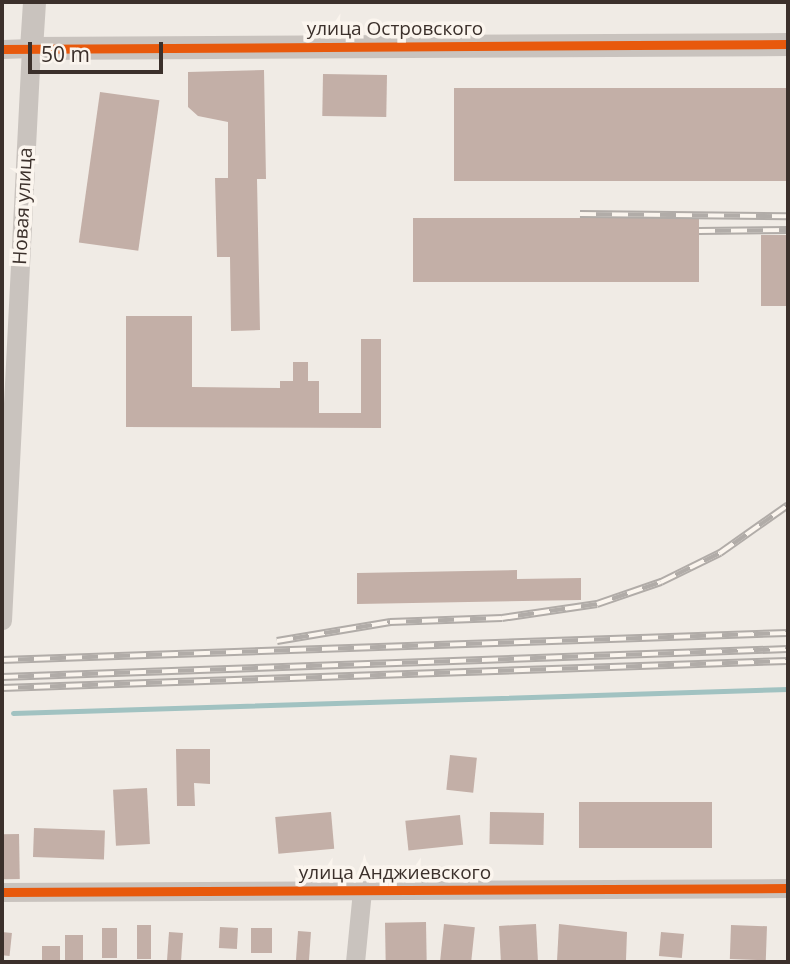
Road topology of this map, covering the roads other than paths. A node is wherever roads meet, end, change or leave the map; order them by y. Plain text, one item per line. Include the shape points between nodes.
1 (34, 2) edge
2 (788, 44) edge
3 (31, 48) junction
4 (2, 49) edge
5 (2, 620) edge
6 (788, 888) edge
7 (362, 891) junction
8 (2, 892) edge
9 (355, 962) edge

1 - 3 street, Новая улица
2 - 3 street, улица Островского
3 - 4 street, улица Островского
3 - 5 street, Новая улица
6 - 7 street, улица Анджиевского
7 - 8 street, улица Анджиевского
7 - 9 street

